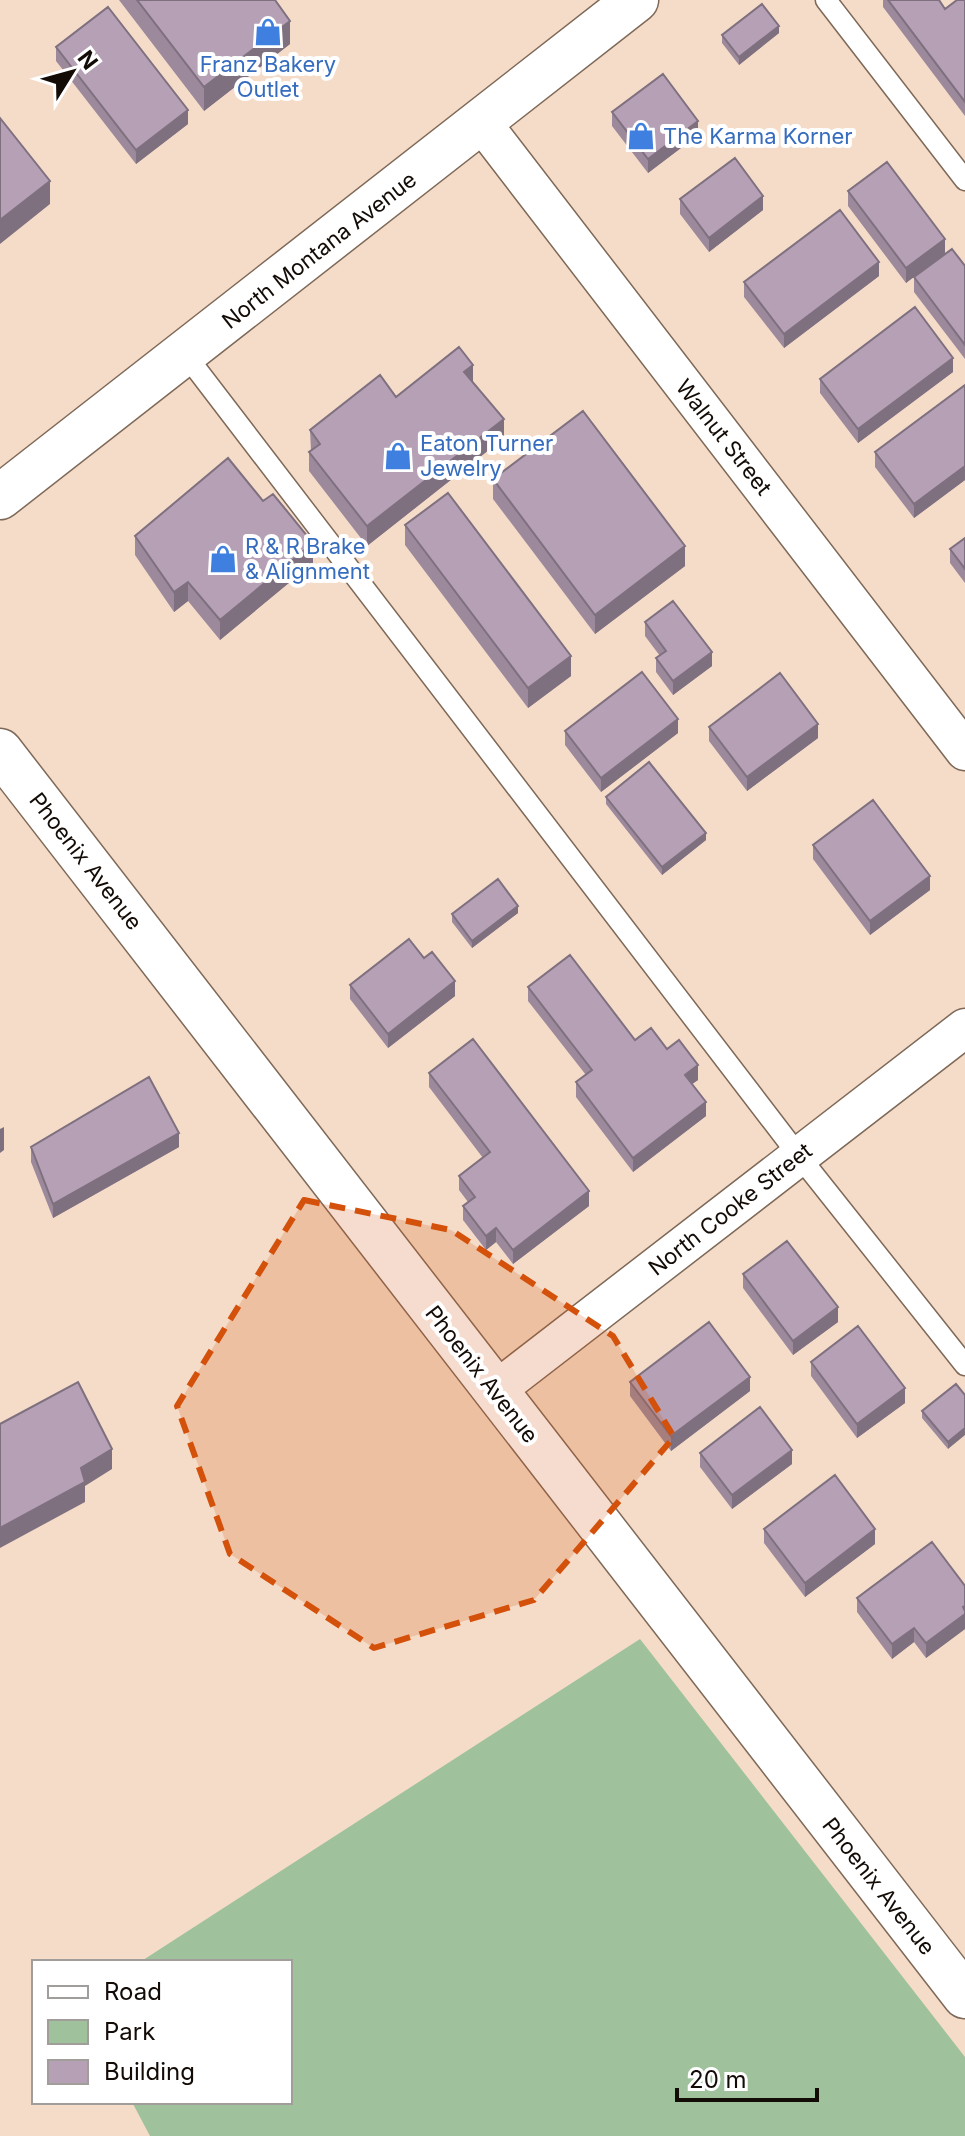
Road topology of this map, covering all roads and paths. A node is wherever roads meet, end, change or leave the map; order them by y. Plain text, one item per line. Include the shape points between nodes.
1 (636, 0) edge
2 (826, 0) edge
3 (482, 123) junction
4 (965, 180) edge
5 (185, 354) junction
6 (0, 497) edge
7 (0, 751) edge
8 (965, 751) edge
9 (965, 1028) edge
10 (799, 1156) junction
11 (965, 1365) edge
12 (495, 1391) junction
13 (965, 1996) edge

1 - 3 street, North Montana Avenue
2 - 4 lane
3 - 5 street, North Montana Avenue
3 - 8 street, Walnut Street
5 - 6 street, North Montana Avenue
5 - 10 lane
7 - 12 street, Phoenix Avenue
9 - 10 street, North Cooke Street
10 - 11 lane
10 - 12 street, North Cooke Street
12 - 13 street, Phoenix Avenue

